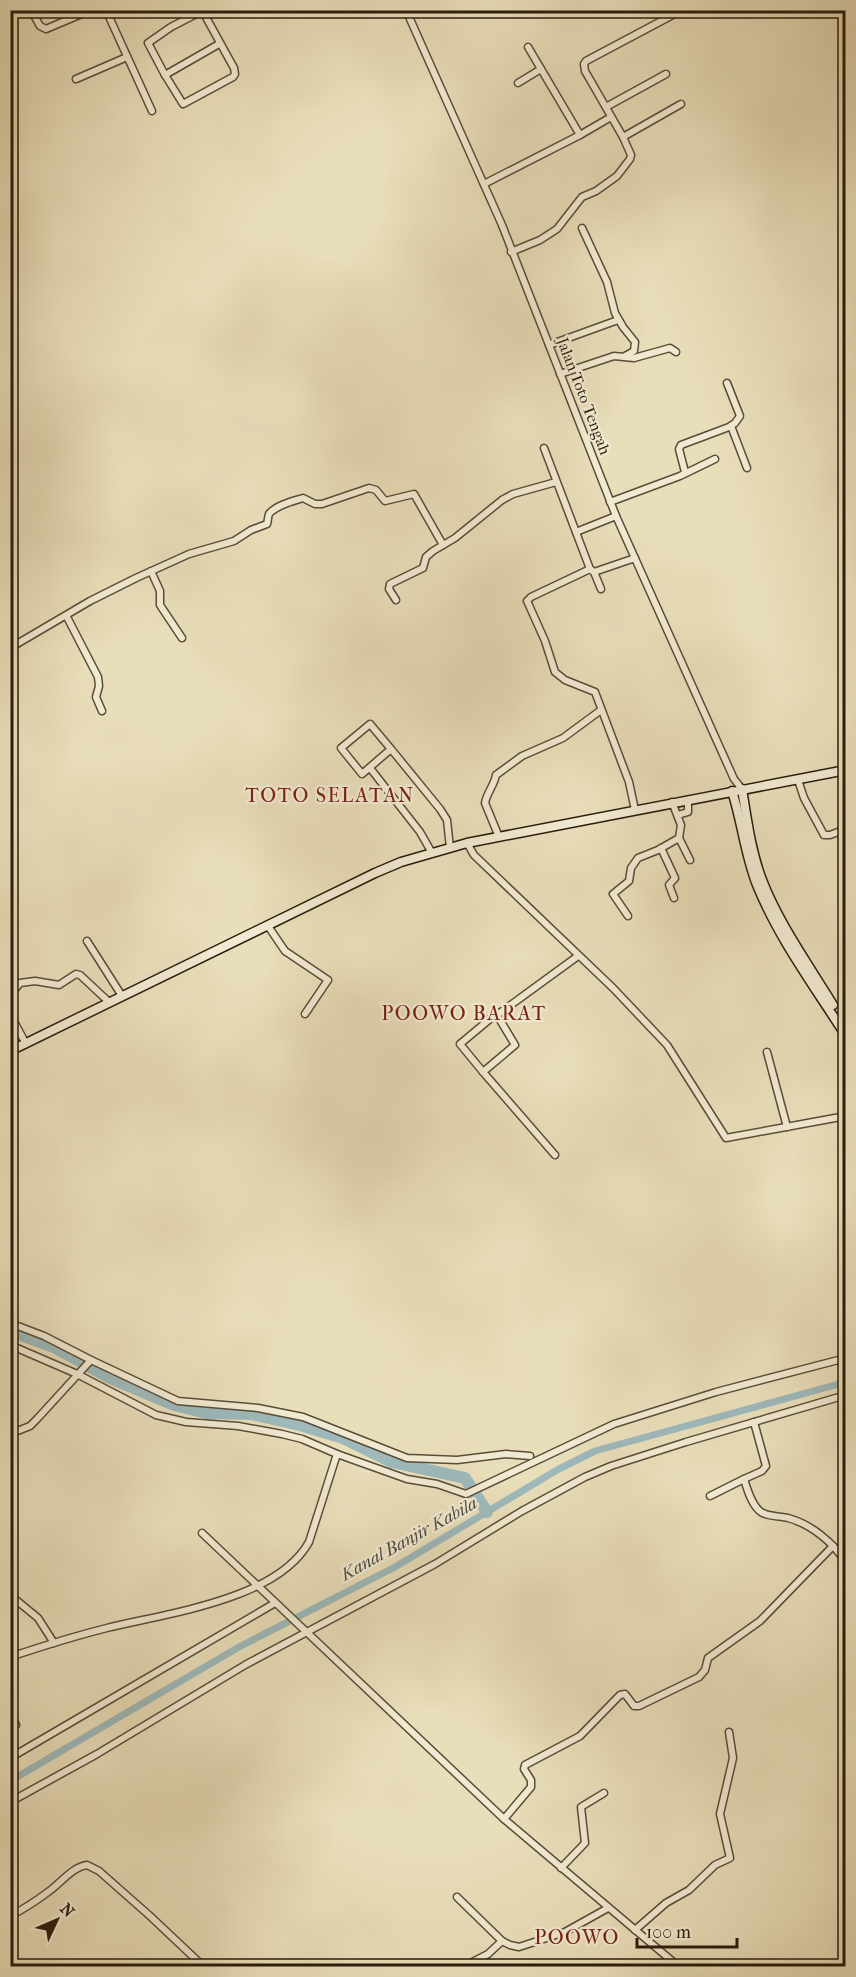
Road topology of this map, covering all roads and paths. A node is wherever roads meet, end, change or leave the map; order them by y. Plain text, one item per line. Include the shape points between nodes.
1 (31, 10) edge
2 (91, 10) edge
3 (106, 10) edge
4 (406, 10) edge
5 (682, 10) edge
6 (202, 11) edge
7 (219, 44) junction
8 (528, 47) dead end
9 (127, 57) junction
10 (541, 69) junction
11 (666, 74) dead end
12 (165, 75) junction
13 (76, 79) dead end
14 (518, 83) dead end
15 (681, 104) dead end
16 (606, 107) junction
17 (152, 111) dead end
18 (611, 117) junction
19 (580, 135) junction
20 (623, 137) junction
21 (484, 184) junction
22 (582, 228) dead end
23 (511, 252) junction
24 (618, 320) junction
25 (549, 345) junction
26 (676, 352) dead end
27 (625, 356) junction
28 (560, 374) junction
29 (727, 383) dead end
30 (731, 426) junction
31 (544, 448) dead end
32 (715, 459) dead end
33 (747, 468) dead end
34 (685, 472) junction
35 (556, 482) junction
36 (610, 502) junction
37 (616, 516) junction
38 (576, 532) junction
39 (443, 545) junction
40 (635, 558) junction
41 (592, 570) junction
42 (151, 571) junction
43 (602, 589) dead end
44 (396, 600) dead end
45 (67, 617) junction
46 (182, 638) dead end
47 (10, 648) edge
48 (601, 710) junction
49 (102, 711) dead end
50 (391, 749) junction
51 (370, 768) junction
52 (846, 770) edge
53 (798, 780) junction
54 (737, 790) junction
55 (688, 800) junction
56 (672, 802) junction
57 (635, 810) junction
58 (678, 815) junction
59 (846, 828) edge
60 (499, 837) junction
61 (679, 838) junction
62 (467, 843) junction
63 (450, 848) junction
64 (661, 848) junction
65 (432, 853) junction
66 (690, 860) dead end
67 (763, 890) junction
68 (674, 898) dead end
69 (628, 916) dead end
70 (268, 926) junction
71 (87, 940) dead end
72 (578, 956) junction
73 (10, 995) edge
74 (122, 996) junction
75 (110, 1002) junction
76 (10, 1014) edge
77 (305, 1014) dead end
78 (497, 1015) junction
79 (846, 1026) edge
80 (846, 1036) edge
81 (26, 1044) junction
82 (10, 1051) edge
83 (767, 1052) dead end
84 (483, 1072) junction
85 (846, 1116) edge
86 (787, 1126) junction
87 (555, 1155) dead end
88 (10, 1323) edge
89 (10, 1345) edge
90 (846, 1358) edge
91 (89, 1361) junction
92 (79, 1372) junction
93 (846, 1395) edge
94 (754, 1422) junction
95 (10, 1434) edge
96 (337, 1454) junction
97 (530, 1456) dead end
98 (744, 1479) junction
99 (710, 1496) dead end
100 (202, 1533) dead end
101 (833, 1546) junction
102 (846, 1563) edge
103 (259, 1586) junction
104 (10, 1595) edge
105 (276, 1604) junction
106 (305, 1632) junction
107 (54, 1643) junction
108 (10, 1657) edge
109 (10, 1713) edge
110 (16, 1725) dead end
111 (729, 1732) dead end
112 (10, 1758) edge
113 (604, 1793) dead end
114 (10, 1802) edge
115 (504, 1819) junction
116 (561, 1868) junction
117 (457, 1897) dead end
118 (608, 1908) junction
119 (10, 1916) edge
120 (635, 1930) junction
121 (502, 1941) junction
122 (674, 1965) edge
123 (203, 1966) edge
124 (465, 1966) edge

1 - 2 street via 46,29
3 - 9 street
4 - 21 street, Jalan Toto Tengah
5 - 16 street via 586,61 585,71
6 - 7 street
6 - 12 street via 149,42
7 - 12 street
7 - 12 street via 234,68 233,77 184,104
8 - 10 street
9 - 13 street
9 - 17 street
10 - 14 street
10 - 19 street
11 - 16 street
15 - 20 street
16 - 18 street
18 - 19 street
18 - 20 street
19 - 21 street
20 - 23 street via 631,157 617,176 582,197 557,230
21 - 23 street, Jalan Toto Tengah
22 - 24 street via 607,282
23 - 25 street, Jalan Toto Tengah
24 - 25 street
24 - 27 street via 635,342 634,351
25 - 28 street, Jalan Toto Tengah
26 - 27 street via 670,348 634,358
27 - 28 street
28 - 36 street, Jalan Toto Tengah
29 - 30 street via 740,416
30 - 33 street
30 - 34 street via 681,445
31 - 35 street
32 - 34 street
34 - 36 street
35 - 38 street
35 - 39 street via 513,494
36 - 37 street, Jalan Toto Tengah
37 - 38 street
37 - 40 street, Jalan Toto Tengah
38 - 41 street
39 - 42 street via 414,494 385,501 369,488 322,504 303,498 287,504 268,514 264,527
39 - 44 street via 426,557 423,568 390,584
40 - 41 street
40 - 54 street, Jalan Toto Tengah
41 - 43 street
41 - 48 street via 527,601 555,672 592,690
42 - 45 street
42 - 46 street via 160,591 160,605
45 - 47 street
45 - 49 street via 98,677 96,697
48 - 57 street via 629,782
48 - 60 street via 563,738 522,756 496,775 485,803
50 - 51 street
50 - 51 street via 370,724 342,746 341,750 360,773
50 - 63 street via 440,808 447,820
51 - 65 street
52 - 53 main road
53 - 54 main road
53 - 59 street via 824,835
54 - 55 main road
54 - 67 main road
55 - 56 main road
55 - 58 street via 688,813
56 - 57 main road
56 - 58 street
57 - 60 main road
58 - 61 street via 682,829
60 - 62 main road
61 - 64 street
61 - 66 street
62 - 63 main road
62 - 72 street via 474,855
63 - 65 main road
64 - 68 street via 675,878 669,885
64 - 69 street via 638,858 629,881 613,894
65 - 70 main road via 375,873
67 - 79 main road
67 - 80 main road via 776,924
70 - 74 main road
70 - 77 street via 285,951 328,980
71 - 74 street
72 - 78 street
72 - 86 street via 668,1045 726,1138
73 - 75 street via 20,983 59,985 76,974
74 - 75 main road
75 - 81 main road
76 - 81 street
78 - 84 street via 515,1045
78 - 84 street via 460,1044
81 - 82 main road
83 - 86 street
84 - 87 street
85 - 86 street
88 - 91 street via 44,1336
89 - 92 street
90 - 96 street via 614,1424 466,1494 407,1479
91 - 92 street
91 - 97 street via 178,1401 258,1408 303,1417 407,1458
92 - 95 street via 30,1426
92 - 96 street via 140,1407 173,1420 282,1434
93 - 94 street
94 - 98 street via 765,1467
94 - 106 street via 585,1477 435,1564
96 - 103 street via 303,1553
98 - 99 street
98 - 101 street via 759,1511 802,1523
100 - 103 street
101 - 102 street
101 - 115 street via 756,1624 708,1658 699,1677 639,1706 634,1706 625,1694 620,1695 580,1736 525,1765 531,1787
103 - 105 street
103 - 107 street via 233,1597
104 - 107 street via 38,1618
105 - 106 street
105 - 112 street
106 - 114 street
106 - 115 street
107 - 108 street
109 - 110 street
111 - 120 street via 733,1758 720,1820 730,1858 715,1865 689,1890 666,1903
113 - 116 street via 581,1807 585,1843
115 - 116 street
116 - 118 street
117 - 121 street
118 - 120 street
118 - 121 street via 565,1932 519,1947
119 - 123 street via 87,1865 99,1871
120 - 122 street
121 - 124 street

